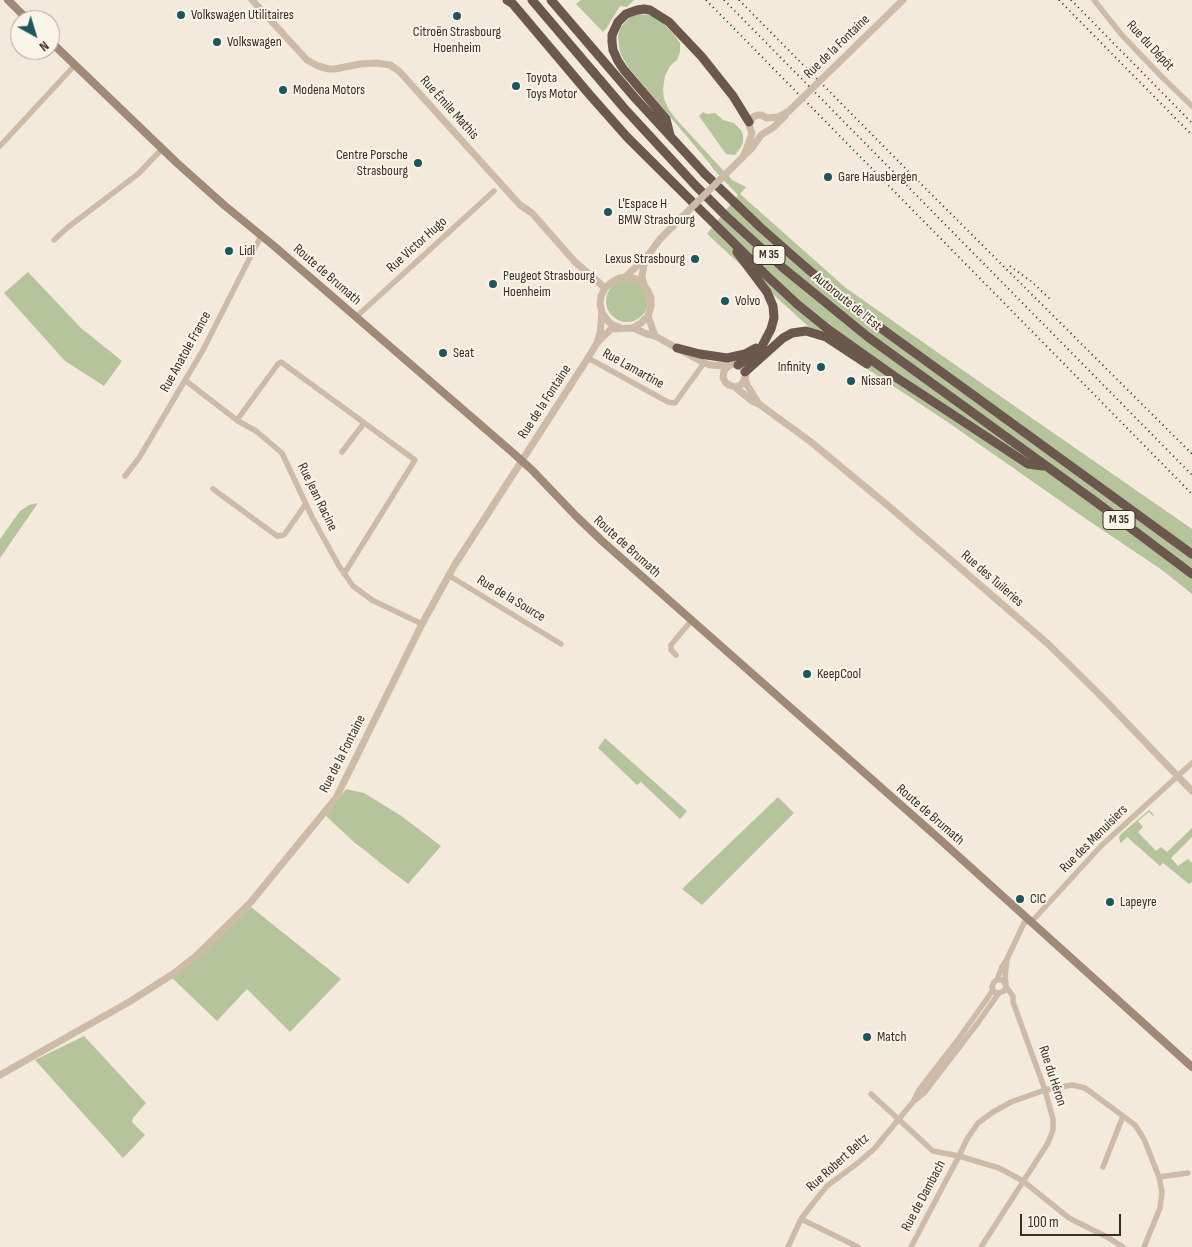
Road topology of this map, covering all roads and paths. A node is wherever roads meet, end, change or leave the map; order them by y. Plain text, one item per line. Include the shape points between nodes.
1 (252, 0) edge
2 (532, 0) edge
3 (551, 0) edge
4 (903, 0) edge
5 (1094, 0) edge
6 (510, 1) edge
7 (60, 51) edge
8 (75, 65) junction
9 (1192, 106) edge
10 (789, 111) junction
11 (767, 118) junction
12 (749, 122) junction
13 (769, 130) junction
14 (752, 133) junction
15 (761, 136) junction
16 (671, 137) junction
17 (0, 146) edge
18 (162, 149) junction
19 (743, 157) junction
20 (494, 191) dead end
21 (717, 226) junction
22 (261, 236) junction
23 (54, 240) dead end
24 (646, 258) junction
25 (623, 278) junction
26 (644, 285) junction
27 (605, 288) junction
28 (602, 313) junction
29 (648, 316) junction
30 (356, 317) junction
31 (620, 328) junction
32 (633, 328) junction
33 (655, 336) junction
34 (766, 341) junction
35 (597, 343) junction
36 (677, 348) junction
37 (588, 358) junction
38 (707, 364) junction
39 (733, 366) junction
40 (745, 376) junction
41 (894, 376) junction
42 (724, 378) junction
43 (186, 381) junction
44 (735, 387) junction
45 (759, 404) junction
46 (237, 420) junction
47 (364, 423) junction
48 (342, 452) dead end
49 (522, 461) junction
50 (1046, 467) junction
51 (125, 476) dead end
52 (213, 490) dead end
53 (305, 505) junction
54 (1192, 554) edge
55 (344, 574) junction
56 (1192, 574) edge
57 (448, 575) junction
58 (691, 621) junction
59 (422, 624) junction
60 (561, 644) dead end
61 (676, 654) dead end
62 (1192, 763) edge
63 (1178, 776) junction
64 (1192, 791) edge
65 (1029, 921) junction
66 (1007, 959) junction
67 (997, 980) junction
68 (1006, 985) junction
69 (993, 989) junction
70 (1000, 993) junction
71 (1014, 1002) junction
72 (1192, 1067) edge
73 (0, 1075) edge
74 (1045, 1090) junction
75 (871, 1094) dead end
76 (912, 1102) junction
77 (1123, 1116) junction
78 (899, 1120) junction
79 (959, 1156) junction
80 (1103, 1167) dead end
81 (1188, 1173) dead end
82 (1159, 1177) junction
83 (1023, 1181) junction
84 (801, 1219) junction
85 (788, 1247) edge
86 (858, 1247) edge
87 (911, 1247) edge
88 (981, 1247) edge
89 (1123, 1247) edge
90 (1144, 1247) edge

1 - 27 street, Rue Émile Mathis via 303,56 318,66 335,69 376,63 390,65 399,71 520,205 532,213 575,262
2 - 50 highway, Autoroute de l’Est / M 35 via 618,102 701,191 758,245 868,337
3 - 16 highway, Autoroute de l’Est / M 35
4 - 10 street, Rue de la Fontaine, bridge
5 - 9 street, Rue du Dépôt via 1121,34
6 - 21 highway via 627,137
7 - 8 main road, Route de Brumath
8 - 17 street
8 - 18 main road, Route de Brumath
10 - 11 street, Rue de la Fontaine
10 - 13 street, Rue de la Fontaine
11 - 12 street, Rue de la Fontaine via 758,115
11 - 13 street
12 - 14 street
12 - 16 highway via 702,56 669,22 650,10 637,10 618,22 612,35 613,50 624,70 666,119
13 - 15 street, Rue de la Fontaine
14 - 15 street
14 - 19 street, Rue de la Fontaine
15 - 19 street, Rue de la Fontaine
16 - 54 highway, Autoroute de l’Est / M 35 via 735,204 832,290
18 - 22 main road, Route de Brumath
18 - 23 street via 138,174
19 - 24 street, Rue de la Fontaine, bridge via 660,239
20 - 30 street, Rue Victor Hugo
21 - 34 highway via 767,292 774,318
21 - 41 highway via 797,304
22 - 30 main road, Route de Brumath
22 - 43 street, Rue Anatole France
24 - 25 street, Rue de la Fontaine
24 - 26 street via 642,276
25 - 26 street via 636,279
25 - 27 street, Rue de la Fontaine
26 - 29 street via 651,298
27 - 28 street, Rue de la Fontaine via 600,304
28 - 31 street via 608,322
28 - 35 street, Rue de la Fontaine
29 - 32 street
29 - 33 street
30 - 49 main road, Route de Brumath
31 - 32 street
31 - 35 street, Rue de la Fontaine via 611,329
32 - 33 street, Rue des Tuileries
33 - 36 street, Rue des Tuileries
34 - 36 highway via 751,352 728,358
34 - 39 highway via 754,355
35 - 37 street, Rue de la Fontaine
36 - 38 street, Rue des Tuileries
37 - 38 street, Rue Lamartine via 675,403
37 - 49 street, Rue de la Fontaine
38 - 39 street, Rue des Tuileries
38 - 42 street, Rue des Tuileries
39 - 40 street, Rue des Tuileries via 741,366
39 - 42 street via 724,371
40 - 41 highway via 783,338 806,331 826,337 883,373
40 - 44 street via 741,385
40 - 45 street, Rue des Tuileries
41 - 50 highway via 1028,464
42 - 44 street, Rue des Tuileries via 726,383
43 - 46 street, Rue Jean Racine
43 - 51 street, Rue Anatole France
44 - 45 street, Rue des Tuileries
45 - 63 street, Rue des Tuileries via 892,509 1048,644
46 - 47 street via 281,362
46 - 53 street, Rue Jean Racine via 282,453
47 - 48 street
47 - 55 street via 415,460
49 - 57 street, Rue de la Fontaine
49 - 58 main road, Route de Brumath via 596,536
50 - 56 highway, Autoroute de l’Est / M 35
52 - 53 street via 277,536 284,535
53 - 55 street, Rue Jean Racine
55 - 59 street, Rue Jean Racine via 366,596
57 - 59 street, Rue de la Fontaine
57 - 60 street, Rue de la Source
58 - 61 street via 671,645
58 - 65 main road, Route de Brumath
59 - 73 street, Rue de la Fontaine via 336,798 250,903 173,974
62 - 63 street, Rue des Menuisiers
63 - 64 street, Rue des Tuileries
63 - 65 street, Rue des Menuisiers via 1101,846
65 - 66 street, Rue Robert Beltz via 1024,923
65 - 72 main road, Route de Brumath
66 - 67 street, Rue Robert Beltz
66 - 68 street, Rue Robert Beltz
67 - 68 street
67 - 69 street, Rue Robert Beltz
68 - 70 street, Rue Robert Beltz via 1004,992
68 - 71 street, Rue du Héron
69 - 70 street
69 - 76 street, Rue Robert Beltz
70 - 71 street
70 - 76 street, Rue Robert Beltz via 924,1093
71 - 74 street, Rue du Héron
74 - 77 street, Rue de Dambach via 1072,1085 1085,1088
74 - 79 street, Rue de Dambach via 1012,1102 985,1117 967,1139
74 - 83 street, Rue du Héron via 1053,1130
75 - 78 street
76 - 78 street, Rue Robert Beltz
77 - 80 street
77 - 82 street, Rue de Dambach via 1144,1139
78 - 79 street via 933,1151
78 - 84 street, Rue Robert Beltz via 874,1149 828,1186
79 - 83 street via 999,1168
79 - 87 street, Rue de Dambach
81 - 82 street
82 - 90 street, Rue de Dambach via 1162,1192 1160,1208
83 - 88 street, Rue du Héron
83 - 89 street via 1069,1218
84 - 85 street, Rue Robert Beltz
84 - 86 street

